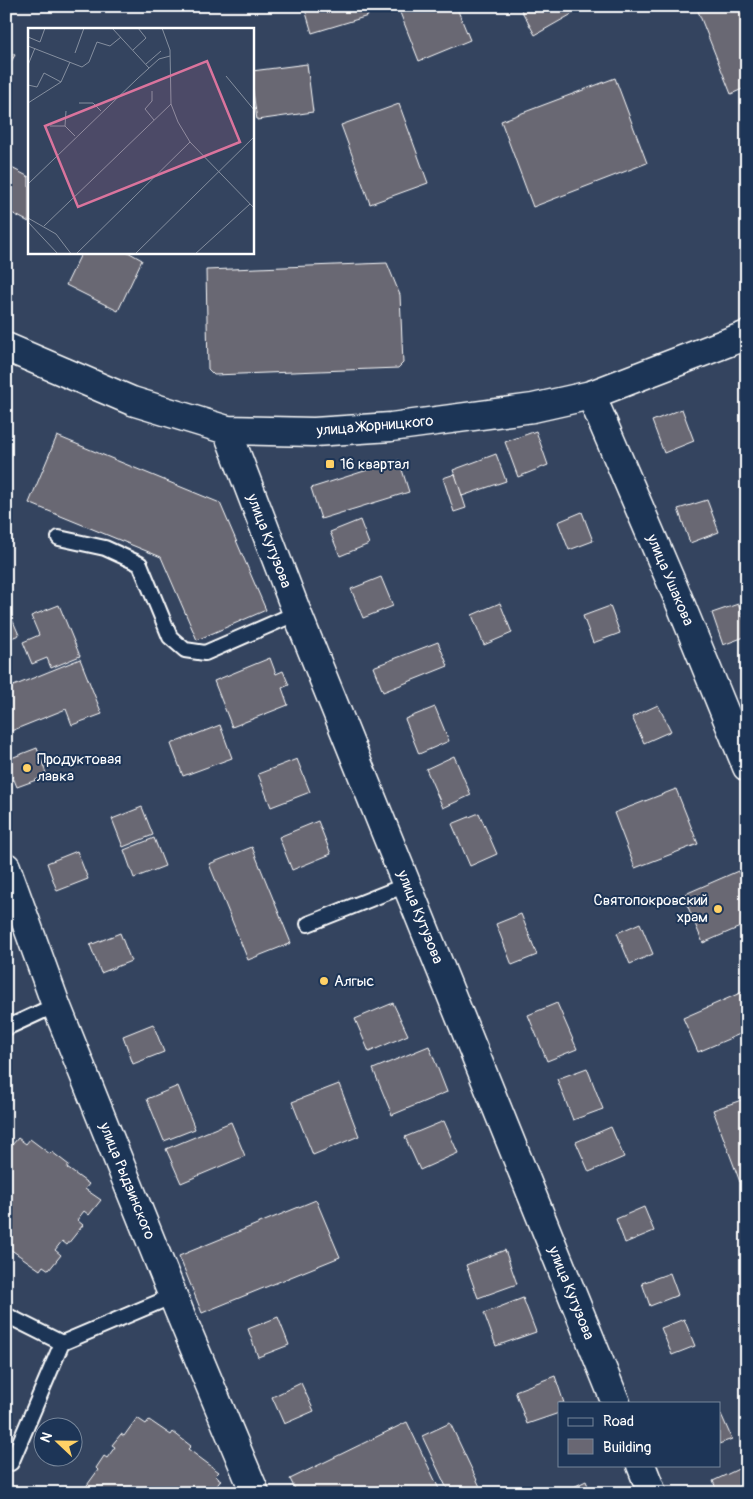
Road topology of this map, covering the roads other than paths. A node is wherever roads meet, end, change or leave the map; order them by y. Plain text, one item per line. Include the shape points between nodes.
1 (747, 335) edge
2 (6, 347) edge
3 (591, 395) junction
4 (227, 430) junction
5 (59, 538) dead end
6 (296, 613) junction
7 (747, 767) edge
8 (6, 867) edge
9 (406, 885) junction
10 (308, 924) dead end
11 (56, 1005) junction
12 (6, 1028) edge
13 (174, 1296) junction
14 (6, 1315) edge
15 (62, 1343) junction
16 (616, 1402) edge
17 (11, 1462) dead end
18 (641, 1466) edge
19 (255, 1493) edge
20 (652, 1493) edge

1 - 3 street, улица Жорницкого
2 - 4 street, улица Жорницкого via 132,401
3 - 4 street, улица Жорницкого via 533,408 391,427 314,432
3 - 7 street, улица Ушакова
4 - 6 street, улица Кутузова
5 - 6 lane via 105,548 140,564 170,637 185,650 205,654
6 - 9 street, улица Кутузова
8 - 11 street, улица Рыдзинского
9 - 10 lane
9 - 16 street, улица Кутузова
11 - 12 lane
11 - 13 street, улица Рыдзинского
13 - 15 lane
13 - 19 street, улица Рыдзинского
14 - 15 lane
15 - 17 lane
18 - 20 street

